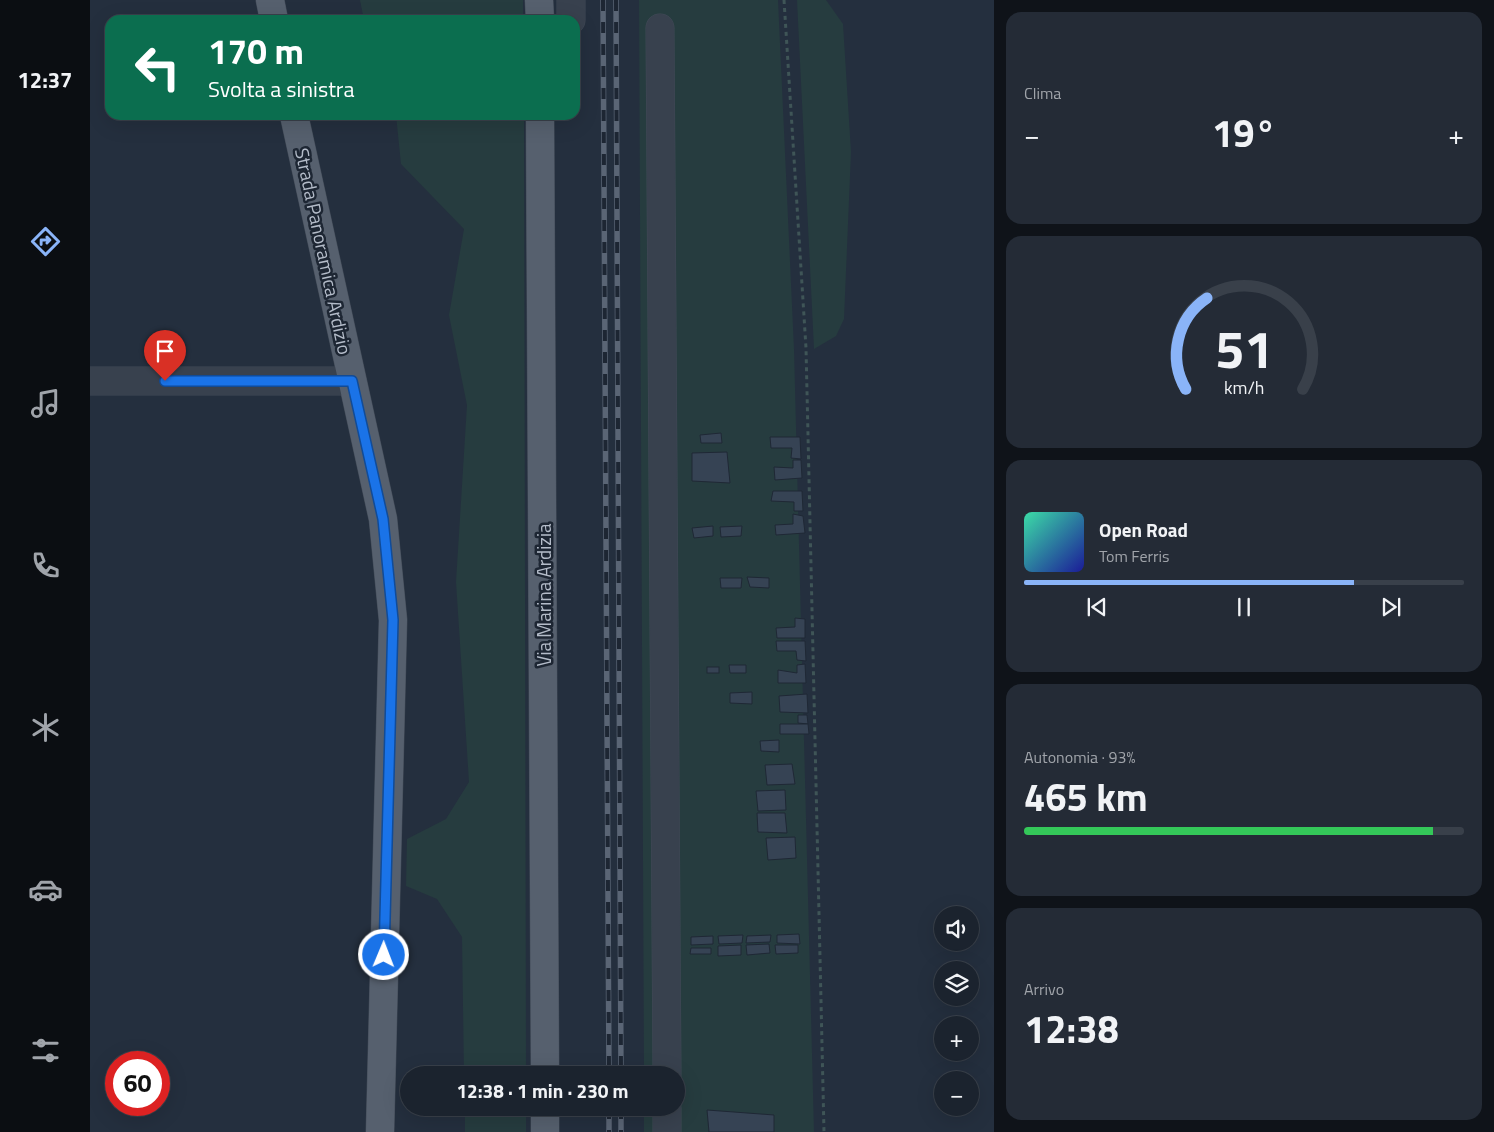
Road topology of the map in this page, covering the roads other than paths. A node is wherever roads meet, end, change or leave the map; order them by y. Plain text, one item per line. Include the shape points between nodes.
1 (270, 0) edge
2 (539, 0) edge
3 (571, 0) edge
4 (273, 15) edge
5 (540, 15) edge
6 (571, 15) edge
7 (660, 28) dead end
8 (295, 120) edge
9 (540, 120) edge
10 (90, 381) edge
11 (352, 381) junction
12 (545, 1066) edge
13 (667, 1066) edge
14 (545, 1116) edge
15 (667, 1116) edge
16 (380, 1132) edge
17 (545, 1132) edge
18 (667, 1132) edge

1 - 4 main road
2 - 5 main road
3 - 6 street
7 - 13 street
8 - 11 main road, Strada Panoramica Ardizio
9 - 12 main road, Via Marina Ardizia
10 - 11 street
11 - 16 main road, Strada Panoramica Ardizio via 383,519 393,620
14 - 17 main road
15 - 18 street

